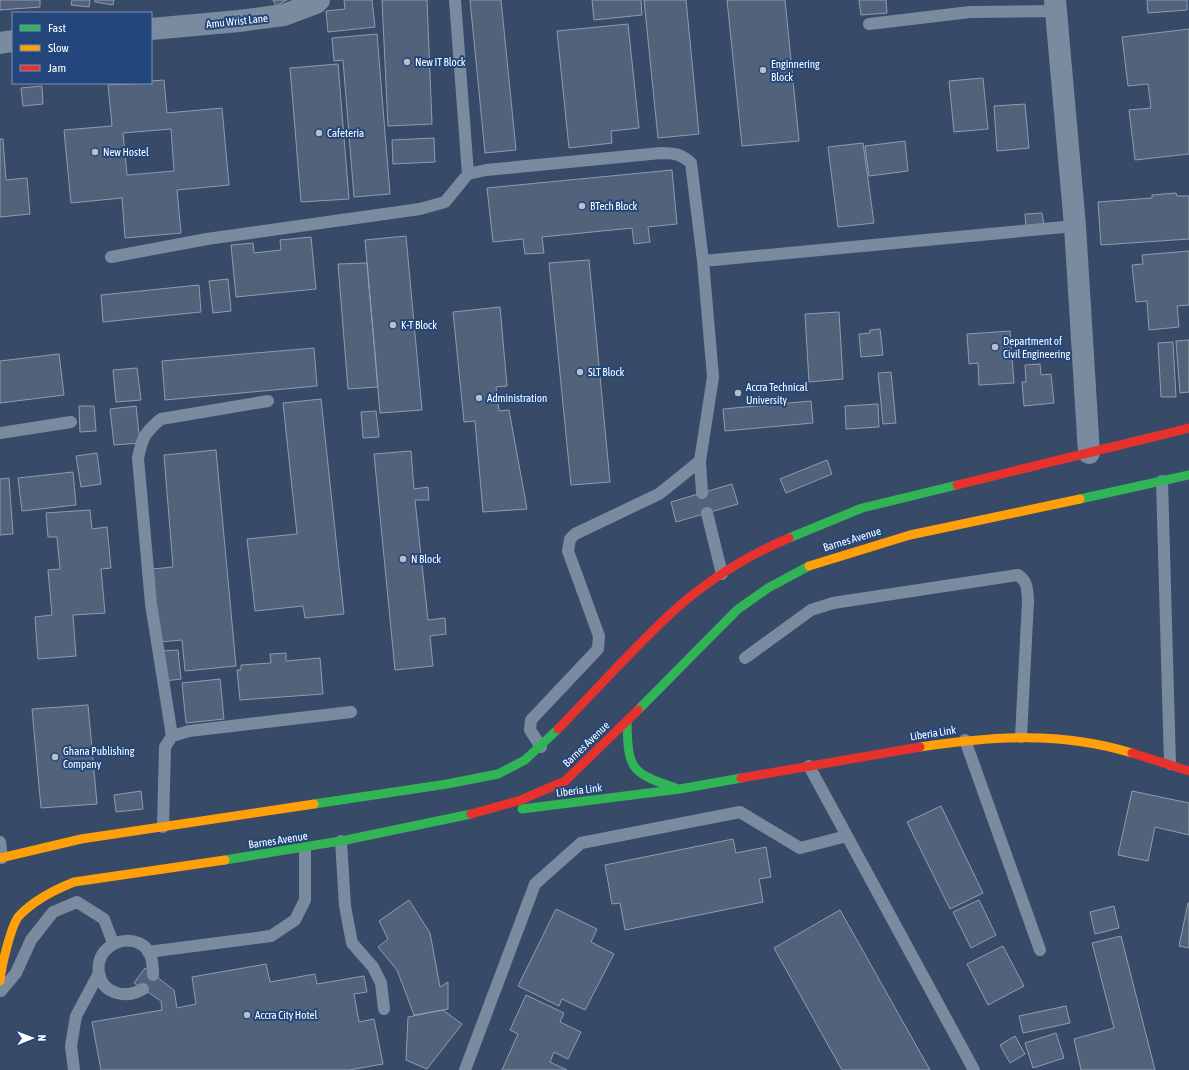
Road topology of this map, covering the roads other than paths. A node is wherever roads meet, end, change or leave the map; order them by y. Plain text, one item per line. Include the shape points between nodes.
1 (319, 0) edge
2 (455, 0) edge
3 (1055, 6) edge
4 (869, 24) dead end
5 (152, 29) edge
6 (12, 41) edge
7 (0, 42) edge
8 (468, 174) junction
9 (1075, 226) junction
10 (111, 257) dead end
11 (703, 261) junction
12 (268, 401) dead end
13 (71, 422) dead end
14 (1189, 428) edge
15 (0, 433) edge
16 (1089, 453) junction
17 (700, 461) junction
18 (1189, 475) edge
19 (1162, 481) junction
20 (702, 493) dead end
21 (707, 513) dead end
22 (722, 574) junction
23 (745, 658) dead end
24 (351, 712) dead end
25 (627, 722) junction
26 (172, 736) junction
27 (1021, 737) junction
28 (965, 740) junction
29 (542, 747) junction
30 (1170, 764) junction
31 (809, 766) junction
32 (1189, 771) edge
33 (680, 789) junction
34 (480, 814) junction
35 (163, 827) junction
36 (847, 836) junction
37 (341, 841) junction
38 (0, 842) edge
39 (305, 848) junction
40 (1, 858) edge
41 (114, 943) junction
42 (1040, 950) dead end
43 (148, 952) junction
44 (99, 973) junction
45 (153, 975) dead end
46 (0, 982) edge
47 (143, 989) dead end
48 (0, 992) edge
49 (384, 1009) dead end
50 (74, 1070) edge
51 (465, 1070) edge
52 (974, 1070) edge

1 - 5 street, Amu Wrist Lane via 284,15
2 - 8 lane
3 - 4 lane via 970,12
3 - 9 street
6 - 7 street
8 - 10 lane via 445,202 420,209 207,239
8 - 11 lane via 494,169 676,153 691,163
9 - 11 lane
9 - 16 street
11 - 17 lane via 713,378
12 - 26 lane via 161,419 151,427 142,440 138,458 151,604
13 - 15 lane
14 - 16 main road
16 - 22 main road via 862,508 761,550
17 - 20 lane
17 - 29 lane via 659,494 575,534 570,539 568,551 599,636 599,643 598,650 531,720 530,730
18 - 19 main road, Barnes Avenue
19 - 25 main road, Barnes Avenue via 910,535 806,566 737,610
19 - 30 lane
21 - 22 lane
22 - 29 main road via 667,617
23 - 27 lane via 811,610 833,603 1018,575 1027,585 1028,601
24 - 26 lane via 189,731
25 - 33 main road, Liberia Link via 631,766 643,777
25 - 34 main road, Barnes Avenue via 565,781 544,792
26 - 35 lane via 165,747
27 - 28 main road, Liberia Link
27 - 30 main road, Liberia Link via 1062,738 1112,747
28 - 31 main road, Liberia Link
28 - 42 lane
29 - 35 main road via 498,774
30 - 32 main road, Liberia Link
31 - 33 main road, Liberia Link
31 - 36 lane
33 - 34 main road, Liberia Link
34 - 37 main road, Barnes Avenue
35 - 40 main road via 81,839
36 - 51 lane via 800,848 740,812 581,843 535,884
36 - 52 lane
37 - 39 main road, Barnes Avenue
37 - 49 lane via 345,906 352,943 373,967 381,983
38 - 40 lane
39 - 43 lane via 305,900 295,920 271,936
39 - 46 main road, Barnes Avenue via 74,882 52,891 18,917 2,961
41 - 43 lane via 123,940 133,941 142,945
41 - 44 lane via 101,956
41 - 48 lane via 104,919 78,902 53,912 31,940 16,973
43 - 45 lane via 153,962
44 - 47 lane via 104,984 112,991 123,995 134,994
44 - 50 lane via 76,1016 71,1046

